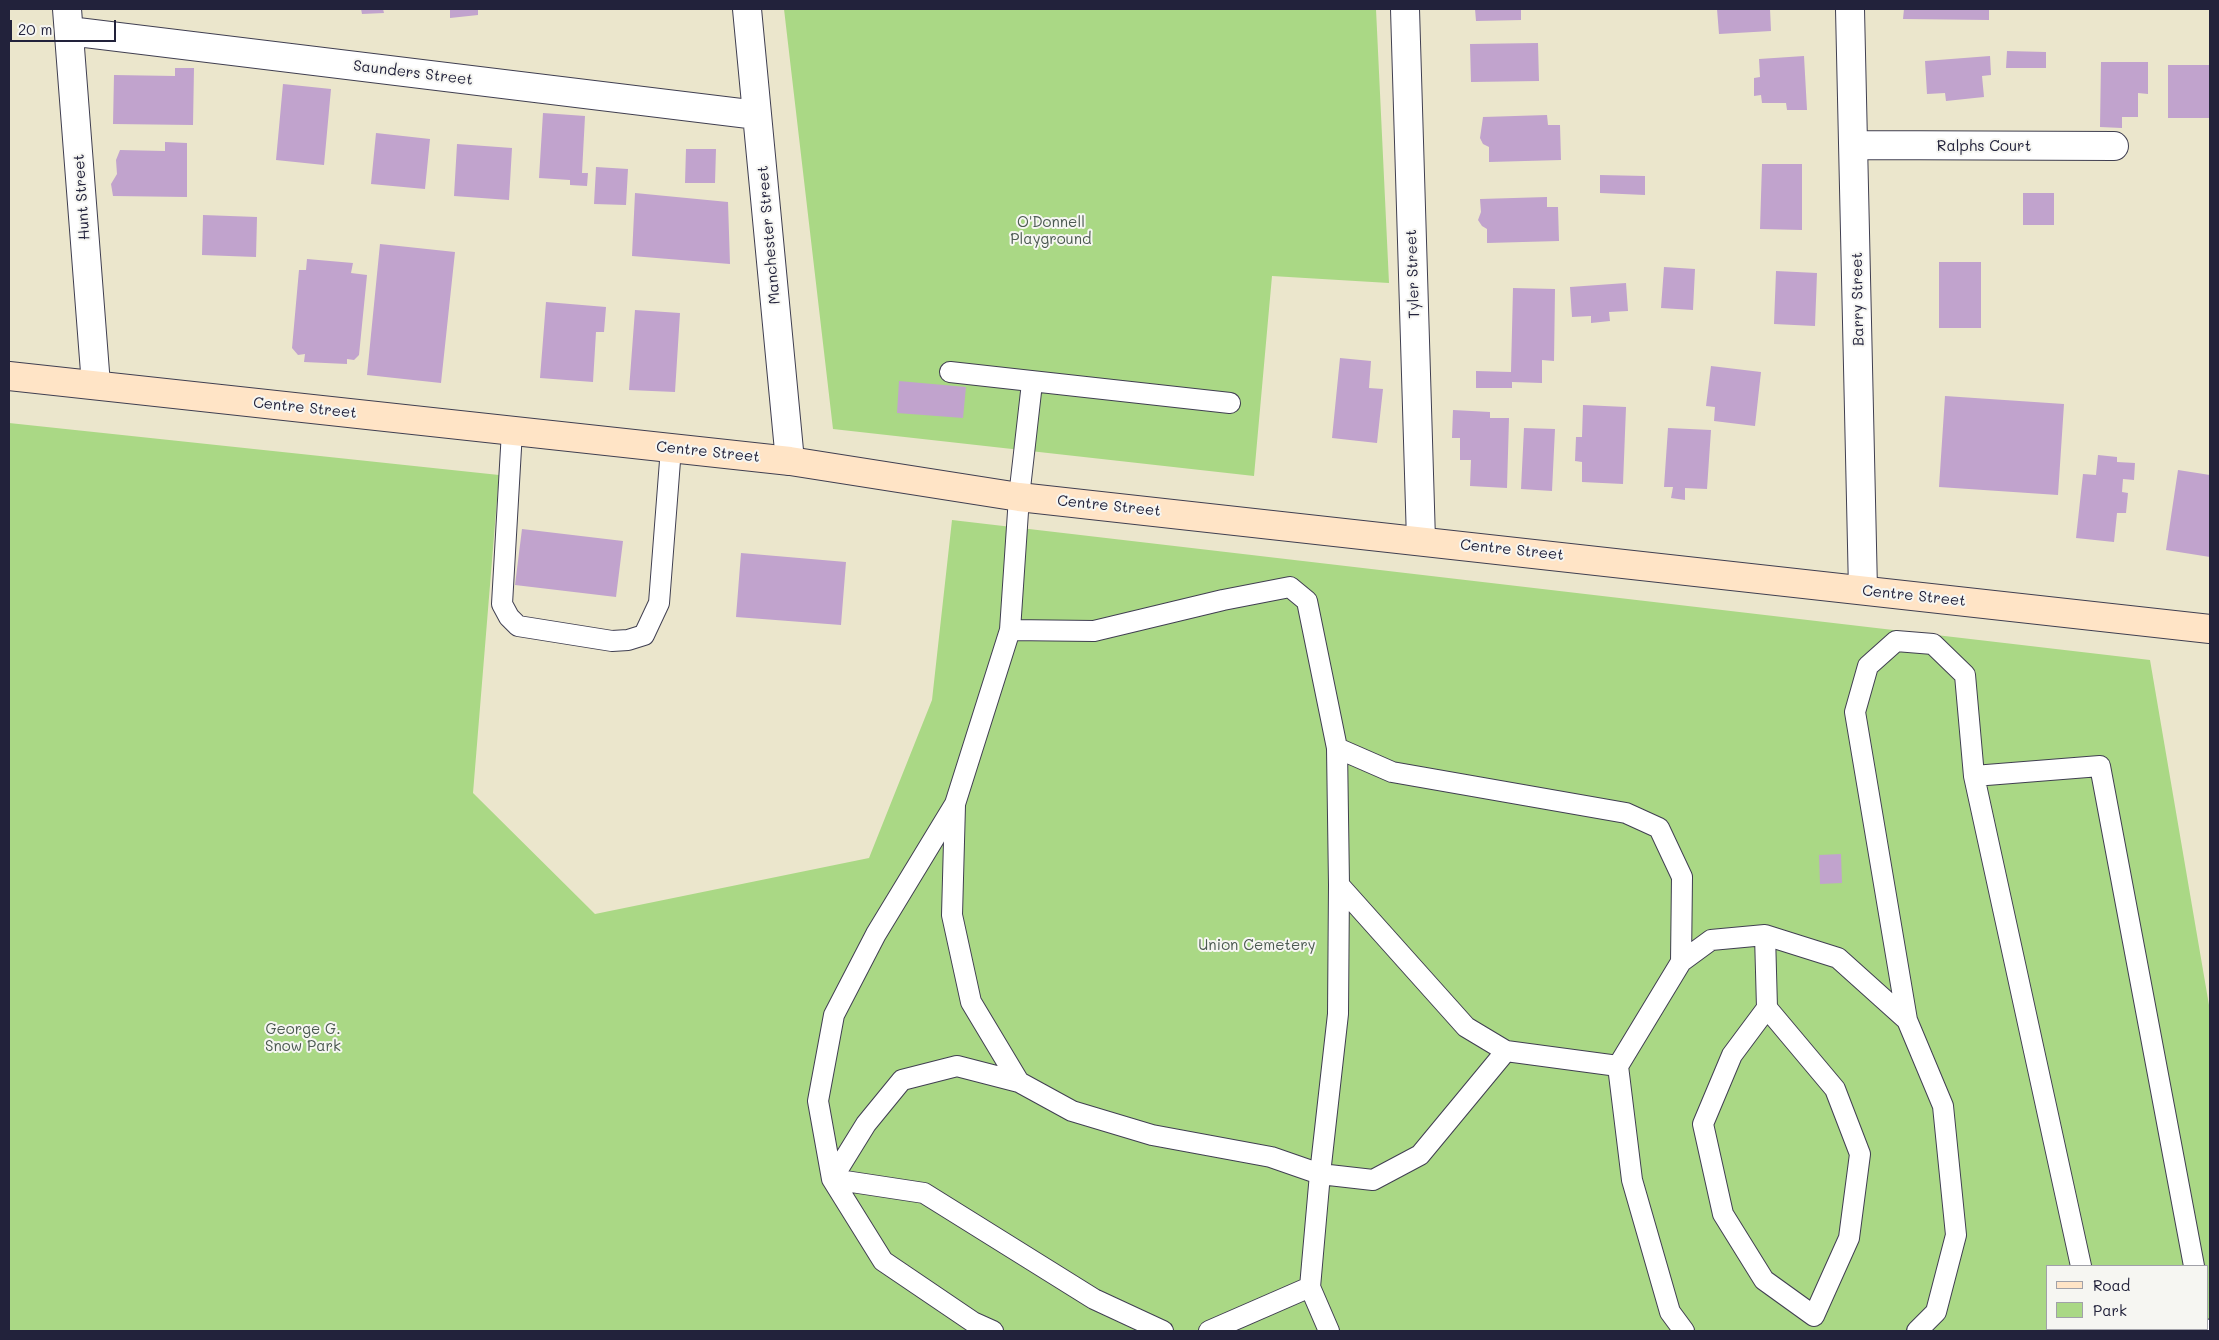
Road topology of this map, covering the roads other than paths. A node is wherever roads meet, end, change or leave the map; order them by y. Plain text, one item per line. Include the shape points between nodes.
1 (747, 9) edge
2 (1406, 9) edge
3 (1850, 9) edge
4 (68, 20) edge
5 (758, 115) junction
6 (1855, 145) junction
7 (2114, 146) dead end
8 (950, 372) dead end
9 (9, 376) edge
10 (1032, 383) junction
11 (96, 385) junction
12 (1230, 403) dead end
13 (512, 431) junction
14 (671, 448) junction
15 (790, 461) junction
16 (1019, 497) junction
17 (1421, 540) junction
18 (1863, 590) junction
19 (2210, 629) edge
20 (1010, 630) junction
21 (1338, 748) junction
22 (1974, 776) junction
23 (955, 804) junction
24 (1339, 885) junction
25 (1765, 935) junction
26 (1681, 962) junction
27 (1767, 1008) junction
28 (1907, 1020) junction
29 (1506, 1051) junction
30 (1618, 1066) junction
31 (1019, 1082) junction
32 (1320, 1174) junction
33 (832, 1179) junction
34 (2081, 1265) edge
35 (2194, 1265) edge
36 (1310, 1287) junction
37 (1815, 1324) edge
38 (974, 1327) edge
39 (1324, 1329) edge
40 (993, 1331) edge
41 (1163, 1331) edge
42 (1210, 1331) edge
43 (1684, 1331) edge
44 (1917, 1331) edge

1 - 5 street, Manchester Street
2 - 17 street, Tyler Street
3 - 6 street, Barry Street
4 - 5 street, Saunders Street
4 - 11 street, Hunt Street
5 - 15 street, Manchester Street
6 - 7 street, Ralphs Court
6 - 18 street, Barry Street
8 - 10 lane
9 - 11 main road, Centre Street
10 - 12 lane
10 - 16 lane
11 - 13 main road, Centre Street
13 - 14 main road, Centre Street
13 - 14 lane via 502,604 518,626 612,641 644,635 658,603
14 - 15 main road, Centre Street
15 - 16 main road, Centre Street
16 - 17 main road, Centre Street
16 - 20 lane
17 - 18 main road, Centre Street
18 - 19 main road, Centre Street
20 - 21 lane via 1094,631 1290,587 1307,601
20 - 23 lane
21 - 24 lane
21 - 26 lane via 1392,772 1626,813 1659,828 1682,878
22 - 28 lane via 1965,675 1933,644 1896,641 1868,666 1855,712
22 - 34 lane
22 - 35 lane via 2100,766
23 - 31 lane via 952,915 971,1002
23 - 33 lane via 876,934 834,1015 818,1101
24 - 29 lane via 1466,1027
24 - 32 lane via 1338,1014
25 - 26 lane via 1711,940
25 - 27 lane
25 - 28 lane via 1838,958
26 - 30 lane
27 - 37 lane via 1835,1089 1860,1154 1849,1238
27 - 37 lane via 1732,1055 1703,1124 1723,1214 1764,1280
28 - 44 lane via 1943,1106 1956,1235 1936,1312
29 - 30 lane
29 - 32 lane via 1420,1155 1373,1180
30 - 43 lane via 1632,1180 1670,1312
31 - 32 lane via 1072,1111 1152,1135 1271,1156
31 - 33 lane via 957,1066 902,1080 866,1124
32 - 36 lane
33 - 38 lane via 883,1260
33 - 41 lane via 924,1193 1094,1299
36 - 39 lane
36 - 42 lane
38 - 40 lane

